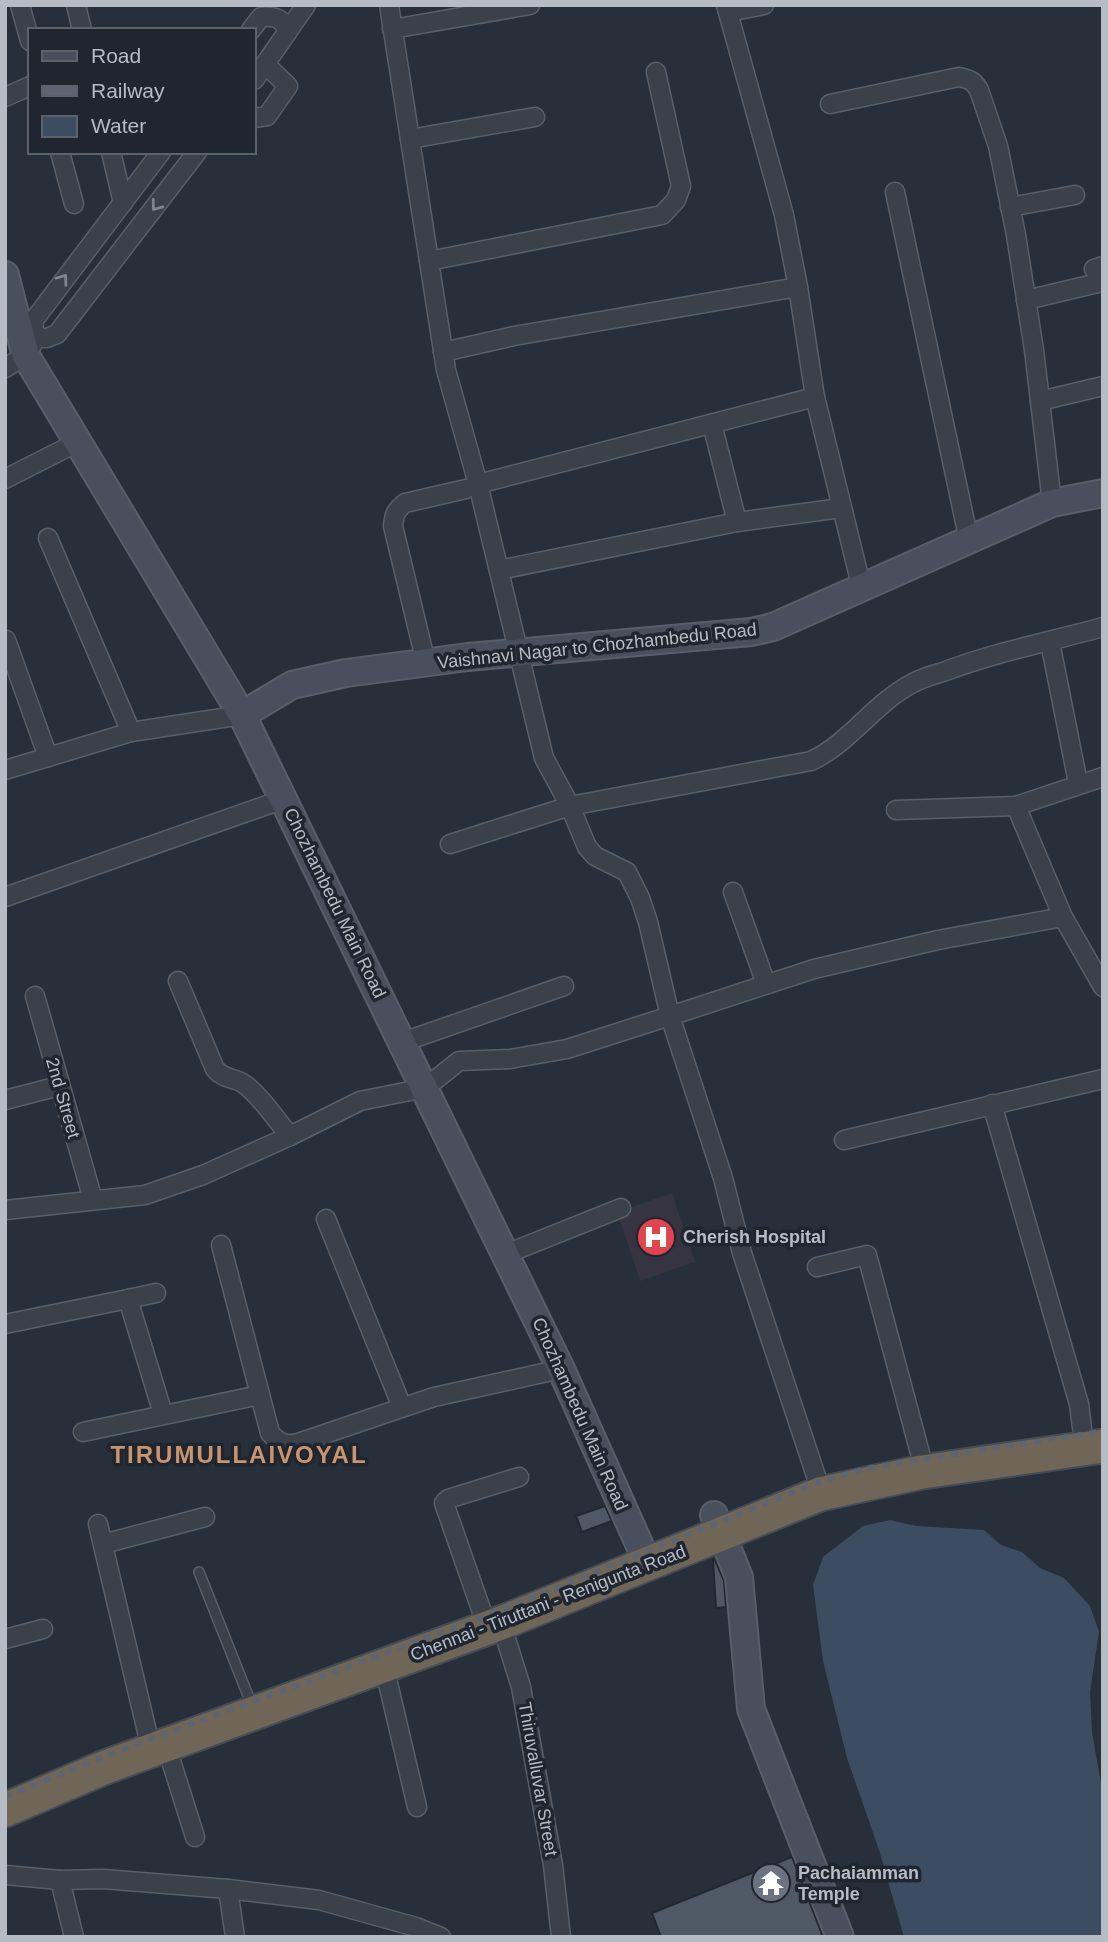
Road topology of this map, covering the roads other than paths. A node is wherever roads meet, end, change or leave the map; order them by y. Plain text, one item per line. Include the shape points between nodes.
1 (20, 5) edge
2 (76, 5) edge
3 (306, 5) edge
4 (388, 5) edge
5 (530, 5) edge
6 (764, 5) edge
7 (727, 9) edge
8 (270, 11) edge
9 (82, 28) edge
10 (253, 28) edge
11 (392, 29) junction
12 (287, 33) junction
13 (28, 34) edge
14 (266, 65) junction
15 (656, 72) dead end
16 (256, 78) edge
17 (28, 87) edge
18 (5, 97) edge
19 (830, 104) dead end
20 (535, 117) dead end
21 (256, 118) edge
22 (410, 139) junction
23 (61, 154) edge
24 (111, 154) edge
25 (159, 154) edge
26 (195, 154) edge
27 (895, 192) dead end
28 (1075, 195) dead end
29 (123, 203) junction
30 (74, 204) dead end
31 (1010, 207) junction
32 (91, 241) junction
33 (118, 256) junction
34 (429, 261) junction
35 (1098, 272) edge
36 (5, 275) edge
37 (798, 287) junction
38 (1026, 300) junction
39 (443, 352) junction
40 (22, 354) edge
41 (1103, 386) edge
42 (815, 397) junction
43 (1040, 401) junction
44 (712, 424) junction
45 (78, 442) junction
46 (5, 479) edge
47 (472, 487) junction
48 (1103, 493) edge
49 (1052, 503) junction
50 (841, 508) junction
51 (737, 522) junction
52 (48, 538) dead end
53 (969, 541) junction
54 (499, 570) junction
55 (862, 589) junction
56 (1103, 627) edge
57 (6, 640) edge
58 (1050, 642) junction
59 (518, 654) junction
60 (426, 663) junction
61 (242, 715) junction
62 (131, 732) junction
63 (48, 757) junction
64 (5, 769) edge
65 (1103, 777) edge
66 (1078, 783) junction
67 (284, 799) junction
68 (570, 806) junction
69 (1016, 806) junction
70 (896, 810) dead end
71 (450, 845) dead end
72 (733, 892) dead end
73 (5, 897) edge
74 (1063, 917) junction
75 (177, 981) dead end
76 (765, 985) junction
77 (564, 986) dead end
78 (1103, 987) edge
79 (34, 996) dead end
80 (670, 1016) junction
81 (403, 1042) junction
82 (1103, 1079) edge
83 (59, 1086) junction
84 (425, 1088) junction
85 (5, 1100) edge
86 (992, 1104) junction
87 (290, 1136) junction
88 (844, 1140) dead end
89 (93, 1200) junction
90 (621, 1208) dead end
91 (5, 1210) edge
92 (326, 1219) dead end
93 (221, 1245) dead end
94 (506, 1254) junction
95 (817, 1267) dead end
96 (156, 1293) dead end
97 (128, 1299) junction
98 (5, 1324) edge
99 (561, 1369) junction
100 (260, 1395) junction
101 (402, 1407) junction
102 (163, 1414) junction
103 (83, 1432) dead end
104 (1096, 1433) edge
105 (920, 1453) junction
106 (816, 1476) junction
107 (519, 1477) dead end
108 (205, 1517) dead end
109 (97, 1524) dead end
110 (719, 1525) junction
111 (103, 1544) junction
112 (640, 1546) junction
113 (199, 1572) dead end
114 (492, 1618) junction
115 (43, 1629) dead end
116 (454, 1631) junction
117 (5, 1639) edge
118 (384, 1666) junction
119 (249, 1698) junction
120 (157, 1740) junction
121 (5, 1789) edge
122 (417, 1807) dead end
123 (5, 1810) edge
124 (194, 1837) dead end
125 (5, 1875) edge
126 (60, 1880) junction
127 (228, 1889) junction
128 (74, 1937) edge
129 (234, 1937) edge
130 (441, 1937) edge
131 (561, 1937) edge
132 (840, 1937) edge

1 - 13 street
2 - 9 street
3 - 12 street
4 - 11 street
5 - 11 street
6 - 7 street
7 - 37 street via 784,215
8 - 10 street
8 - 12 street
11 - 22 street
12 - 14 street
14 - 16 street
14 - 21 street via 288,86 267,116
15 - 34 street via 681,186 662,215
17 - 18 street
19 - 31 street via 968,78 979,90 998,146
20 - 22 street
22 - 34 street
23 - 30 street
24 - 29 street
25 - 29 street
26 -> 33 street
27 - 53 street
28 - 31 street
29 - 32 street
31 - 38 street
32 - 33 street
40 -> 32 street via 34,320
33 - 40 street via 57,334
34 - 39 street
35 - 38 street
36 - 40 street, Chozhambedu Main Road
37 - 39 street via 514,335
37 - 42 street
38 - 43 street
39 - 47 street
40 - 45 street, Chozhambedu Main Road
41 - 43 street
42 - 44 street
42 - 50 street
43 - 49 street
44 - 47 street
44 - 51 street
45 - 46 street
45 - 61 street, Chozhambedu Main Road
47 - 54 street
47 - 60 street via 405,503 394,516
48 - 49 street, Vaishnavi Nagar to Chozhambedu Road
49 - 53 street, Vaishnavi Nagar to Chozhambedu Road
50 - 51 street
50 - 55 street
51 - 54 street
52 - 62 street
53 - 55 street, Vaishnavi Nagar to Chozhambedu Road
54 - 59 street
55 - 59 street, Vaishnavi Nagar to Chozhambedu Road via 751,632
56 - 58 street
57 - 63 street
58 - 66 street
58 - 68 street via 985,656 913,683 826,754 811,761
59 - 60 street, Vaishnavi Nagar to Chozhambedu Road
59 - 68 street via 544,758
60 - 61 street, Vaishnavi Nagar to Chozhambedu Road via 292,685
61 - 62 street
61 - 67 street, Chozhambedu Main Road
62 - 63 street
63 - 64 street
65 - 66 street
66 - 69 street
67 - 73 street
67 - 81 street, Chozhambedu Main Road
68 - 71 street
68 - 80 street via 587,847 627,872 640,898
69 - 70 street
69 - 74 street
72 - 76 street
74 - 76 street via 926,943
74 - 78 street
75 - 87 street via 215,1069 247,1087
76 - 80 street
77 - 81 street
79 - 83 street, 2nd Street
80 - 84 street via 567,1049 510,1059 459,1061
80 - 106 street
81 - 84 street, Chozhambedu Main Road
82 - 86 street
83 - 85 street
83 - 89 street, 2nd Street
84 - 87 street via 360,1101
84 - 94 street, Chozhambedu Main Road
86 - 88 street
86 - 104 street via 1079,1404
87 - 89 street via 145,1195
89 - 91 street
90 - 94 street
92 - 101 street
93 - 100 street
94 - 99 street, Chozhambedu Main Road
95 - 105 street via 867,1255
96 - 97 street
97 - 98 street
97 - 102 street
99 - 101 street
99 - 112 street, Chozhambedu Main Road
100 - 101 street via 270,1433 289,1446
100 - 102 street
102 - 103 street
104 - 105 highway, Chennai - Tiruttani - Renigunta Road
104 - 110 highway, Chennai - Tiruttani - Renigunta Road via 874,1480
105 - 106 highway, Chennai - Tiruttani - Renigunta Road
106 - 110 highway, Chennai - Tiruttani - Renigunta Road
107 - 114 street, Thiruvalluvar Street via 444,1503
108 - 111 street
109 - 111 street
110 - 112 highway, Chennai - Tiruttani - Renigunta Road
110 - 114 highway, Chennai - Tiruttani - Renigunta Road
110 - 132 street via 739,1577 751,1709
111 - 120 street
112 - 114 highway, Chennai - Tiruttani - Renigunta Road
113 - 119 lane
114 - 116 highway, Chennai - Tiruttani - Renigunta Road
114 - 131 street, Thiruvalluvar Street via 521,1687
115 - 117 street
116 - 118 highway, Chennai - Tiruttani - Renigunta Road
116 - 119 highway, Chennai - Tiruttani - Renigunta Road
118 - 120 highway, Chennai - Tiruttani - Renigunta Road
118 - 122 street
119 - 120 highway, Chennai - Tiruttani - Renigunta Road
120 - 121 highway, Chennai - Tiruttani - Renigunta Road
120 - 123 highway, Chennai - Tiruttani - Renigunta Road
120 - 124 street
125 - 126 street
126 - 127 street
126 - 128 street
127 - 129 street
127 - 130 street via 319,1900

